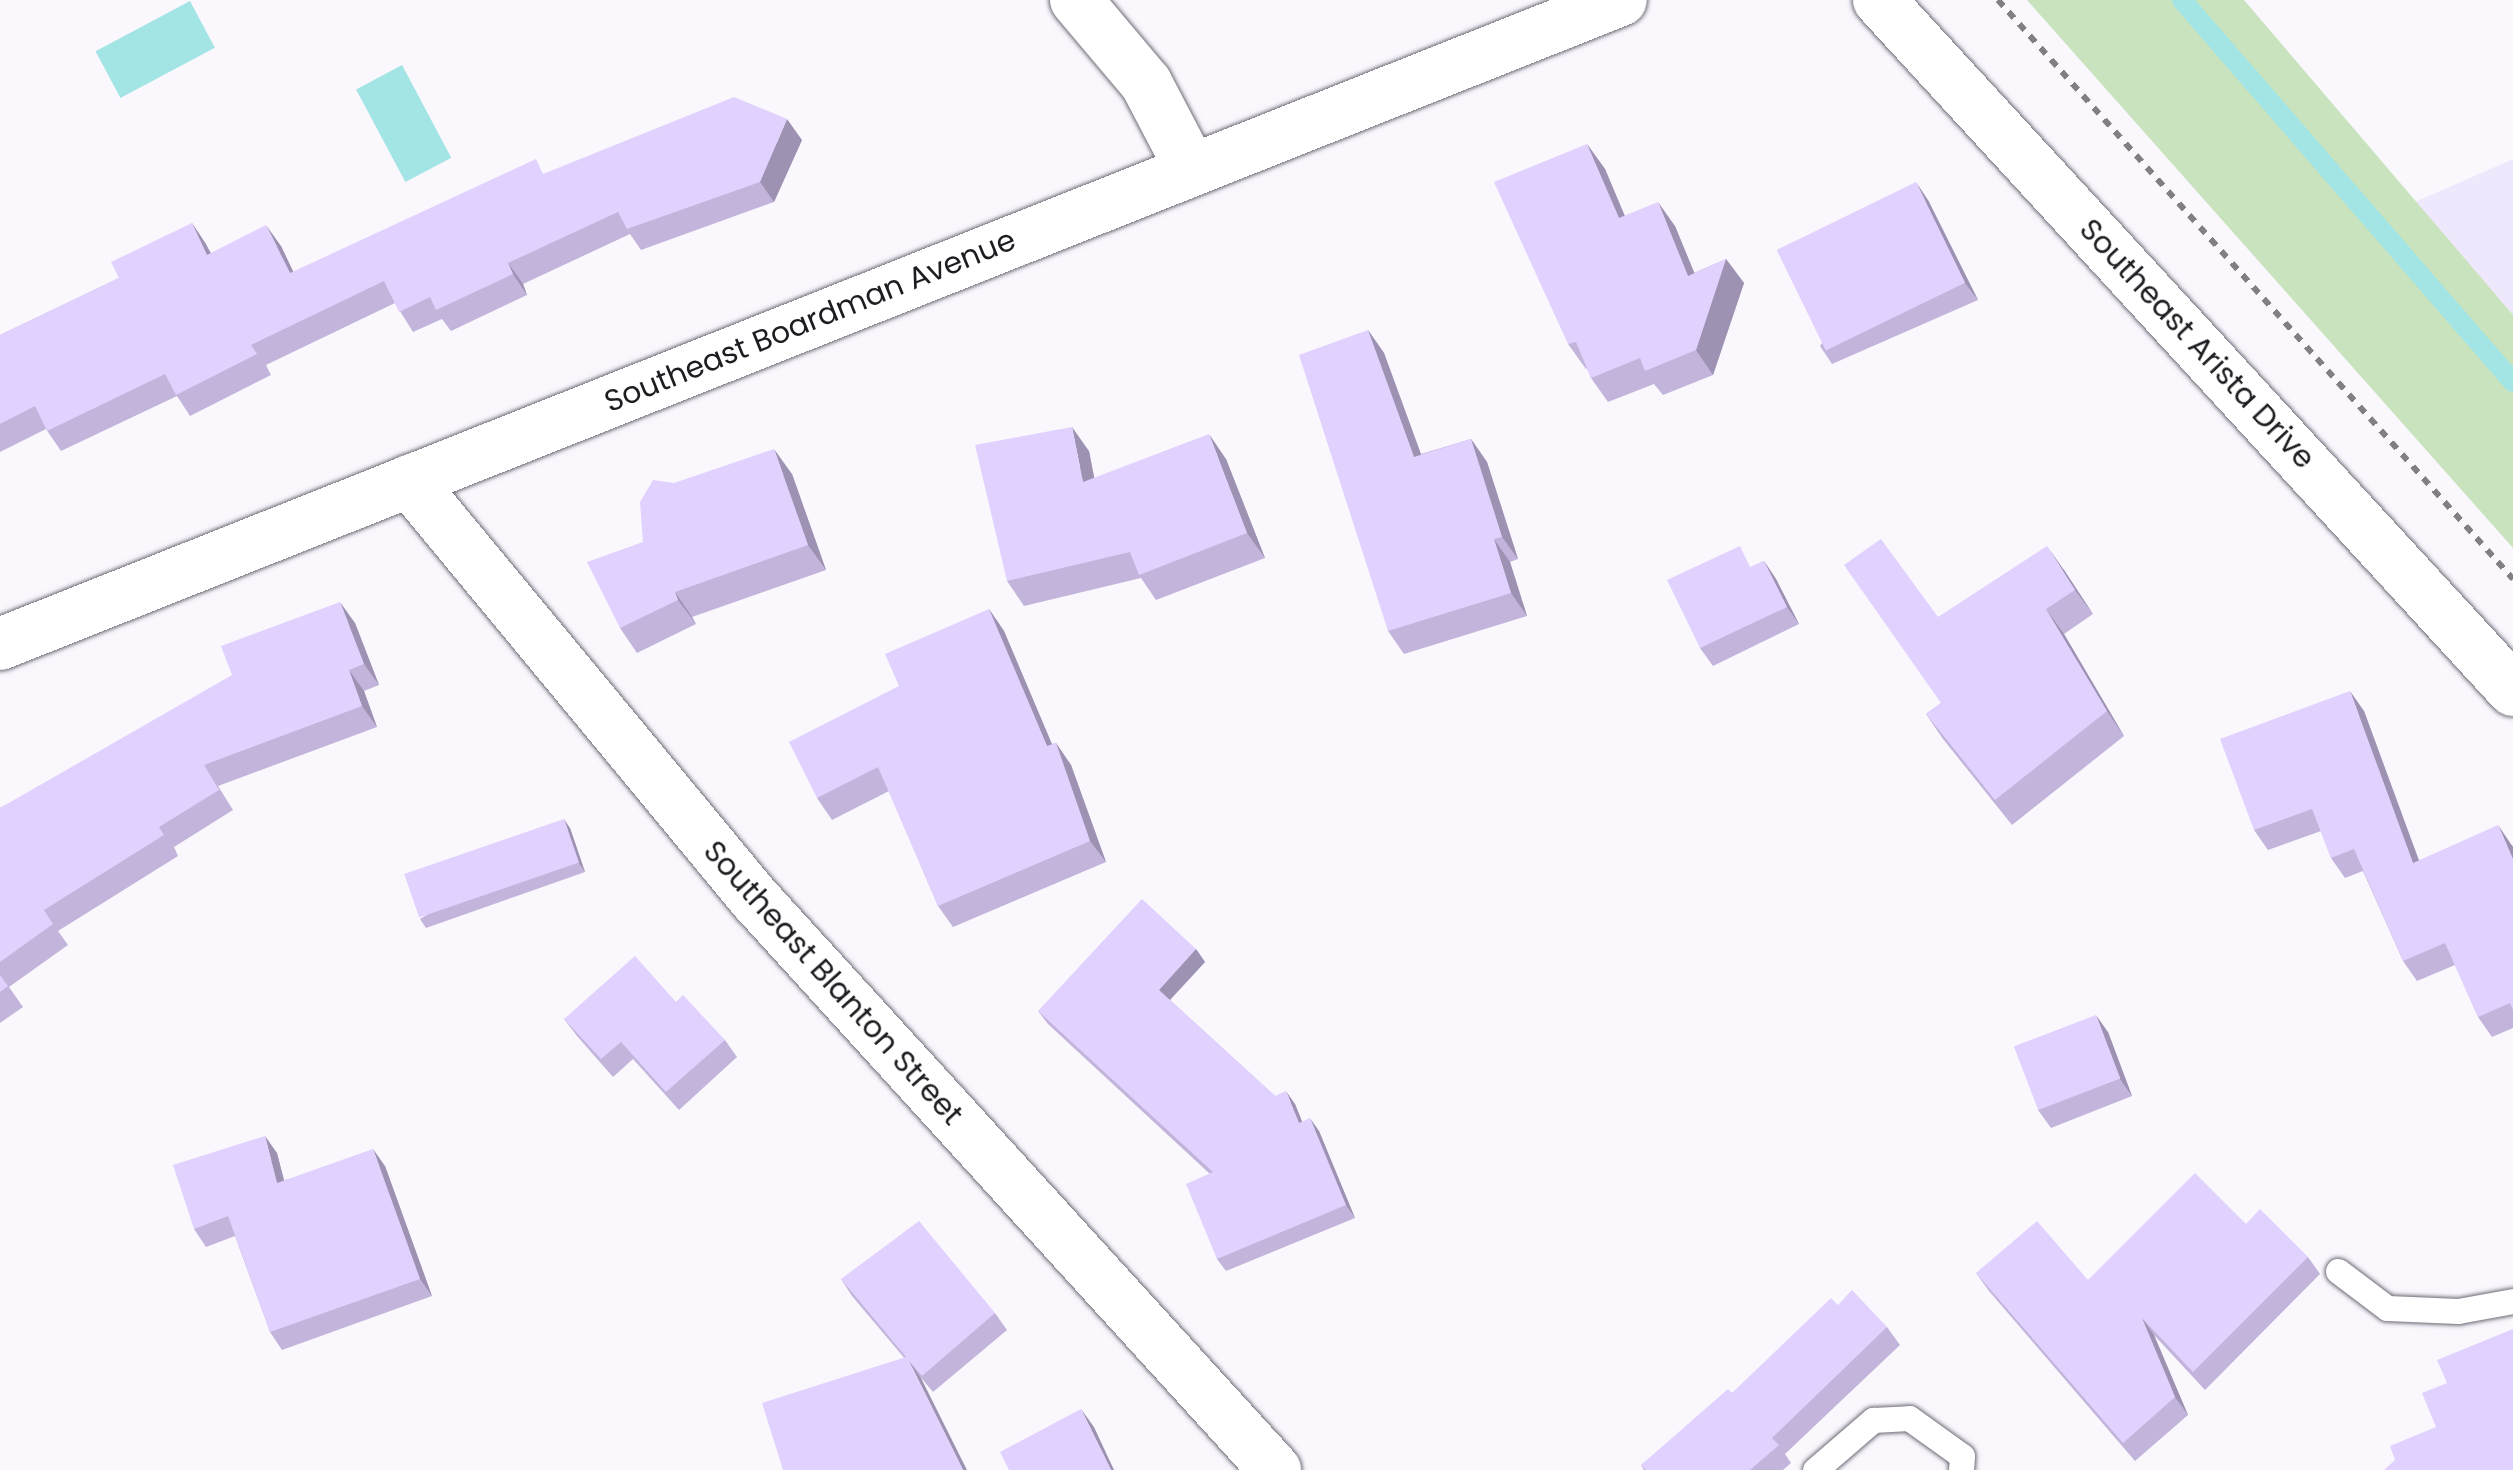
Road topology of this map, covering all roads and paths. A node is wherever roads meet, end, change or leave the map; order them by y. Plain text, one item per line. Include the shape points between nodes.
1 (1076, 0) edge
2 (1621, 0) edge
3 (1879, 0) edge
4 (1998, 0) edge
5 (1190, 169) junction
6 (409, 481) junction
7 (2513, 579) edge
8 (0, 644) edge
9 (2513, 690) edge
10 (2338, 1271) dead end
11 (2513, 1301) edge
12 (1276, 1470) edge
13 (1815, 1470) edge
14 (1961, 1470) edge

1 - 5 street via 1146,83
2 - 5 street, Southeast Boardman Avenue
3 - 9 street, Southeast Arista Drive
4 - 7 path
5 - 6 street, Southeast Boardman Avenue
6 - 8 street, Southeast Boardman Avenue
6 - 12 street, Southeast Blanton Street via 754,898
10 - 11 lane via 2387,1308 2458,1311
13 - 14 lane via 1874,1420 1909,1418 1962,1456

